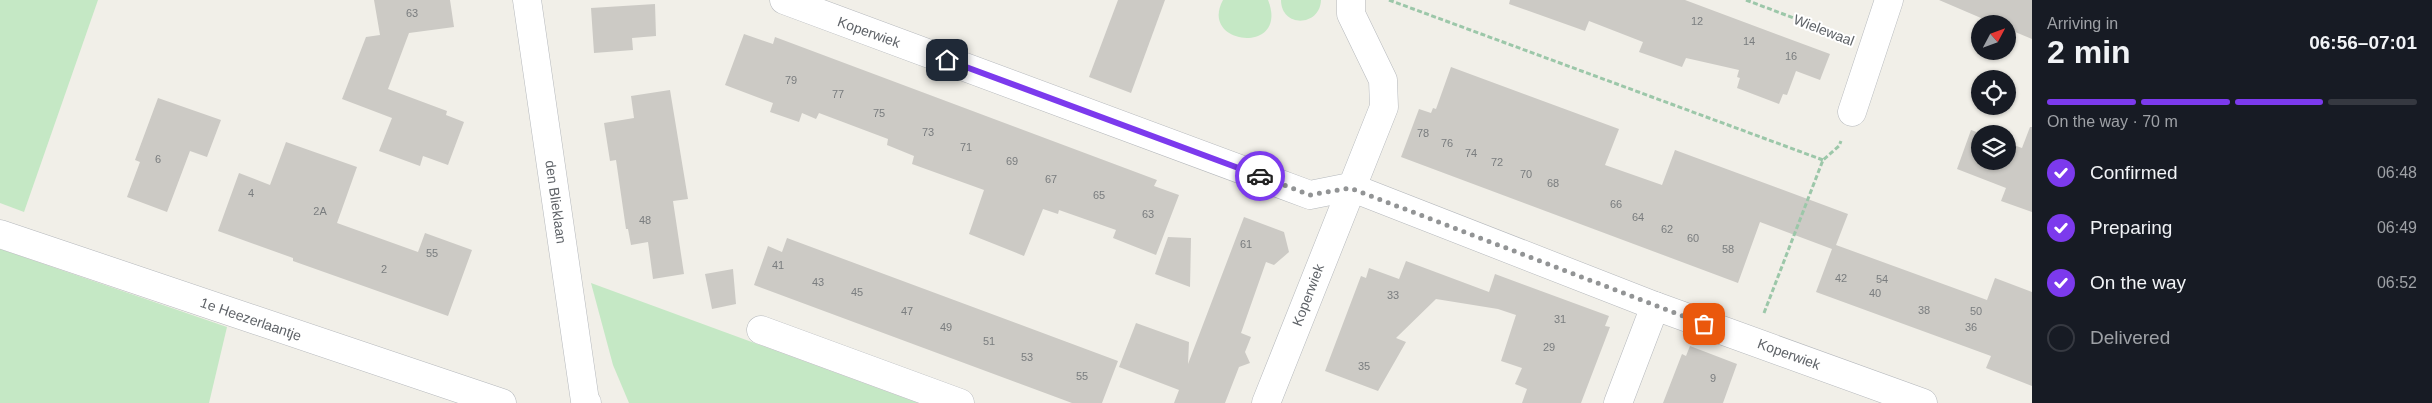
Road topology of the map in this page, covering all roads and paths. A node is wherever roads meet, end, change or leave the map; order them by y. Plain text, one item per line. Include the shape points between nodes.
1 (527, 0) edge
2 (784, 0) edge
3 (1351, 0) edge
4 (1388, 0) edge
5 (1746, 0) edge
6 (1889, 0) edge
7 (1873, 49) junction
8 (1852, 112) joint
9 (1823, 160) junction
10 (1350, 188) junction
11 (0, 234) edge
12 (1655, 306) junction
13 (761, 330) dead end
14 (1753, 342) junction
15 (582, 402) edge
16 (502, 403) edge
17 (960, 403) edge
18 (1266, 403) edge
19 (1618, 403) edge
20 (1923, 403) edge

1 - 15 street, den Blieklaan
2 - 10 street, Koperwiek via 1310,195
3 - 10 street, Koperwiek via 1351,14 1383,80 1384,107
4 - 9 path
5 - 7 path, Wielewaal
6 - 7 street, Wielewaal
7 - 8 street, Wielewaal
8 - 9 path via 1839,146
9 - 14 path
10 - 12 street, Koperwiek
10 - 18 street, Koperwiek
11 - 16 street, 1e Heezerlaantje
12 - 14 street, Koperwiek
12 - 19 street
13 - 17 street
14 - 20 street, Koperwiek

